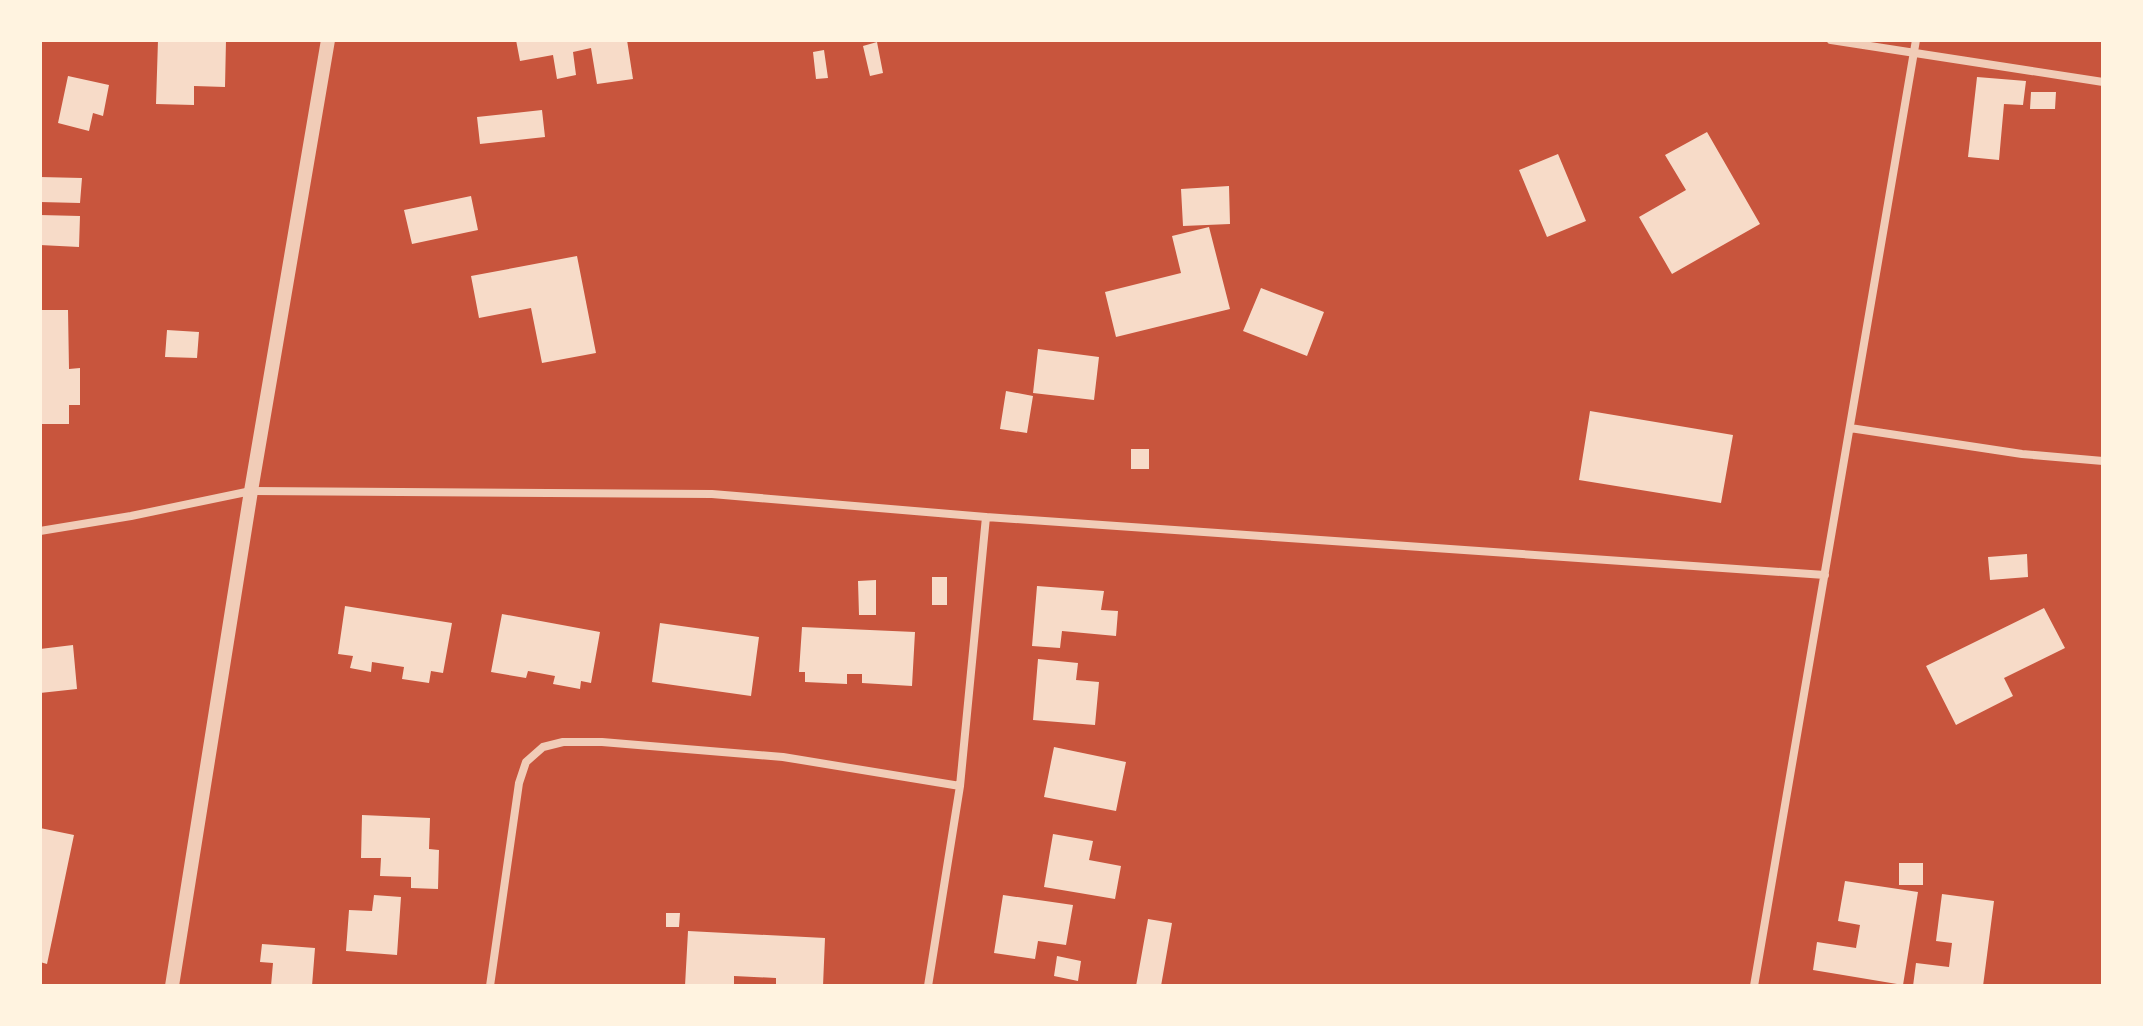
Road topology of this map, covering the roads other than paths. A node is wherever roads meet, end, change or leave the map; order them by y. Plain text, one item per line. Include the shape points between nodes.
1 (328, 40) edge
2 (1831, 40) edge
3 (1916, 40) edge
4 (1914, 53) junction
5 (2103, 82) edge
6 (1850, 428) junction
7 (2103, 461) edge
8 (251, 491) junction
9 (986, 517) junction
10 (40, 531) edge
11 (1825, 575) junction
12 (960, 786) junction
13 (172, 986) edge
14 (490, 986) edge
15 (928, 986) edge
16 (1754, 986) edge

1 - 8 street
2 - 4 street
3 - 4 street
4 - 5 street
4 - 6 street
6 - 7 street
6 - 11 street
8 - 9 street via 712,494
8 - 10 street
8 - 13 street
9 - 11 street
9 - 12 street
11 - 16 street
12 - 14 street via 783,757 602,742 543,747 526,762 519,783
12 - 15 street

